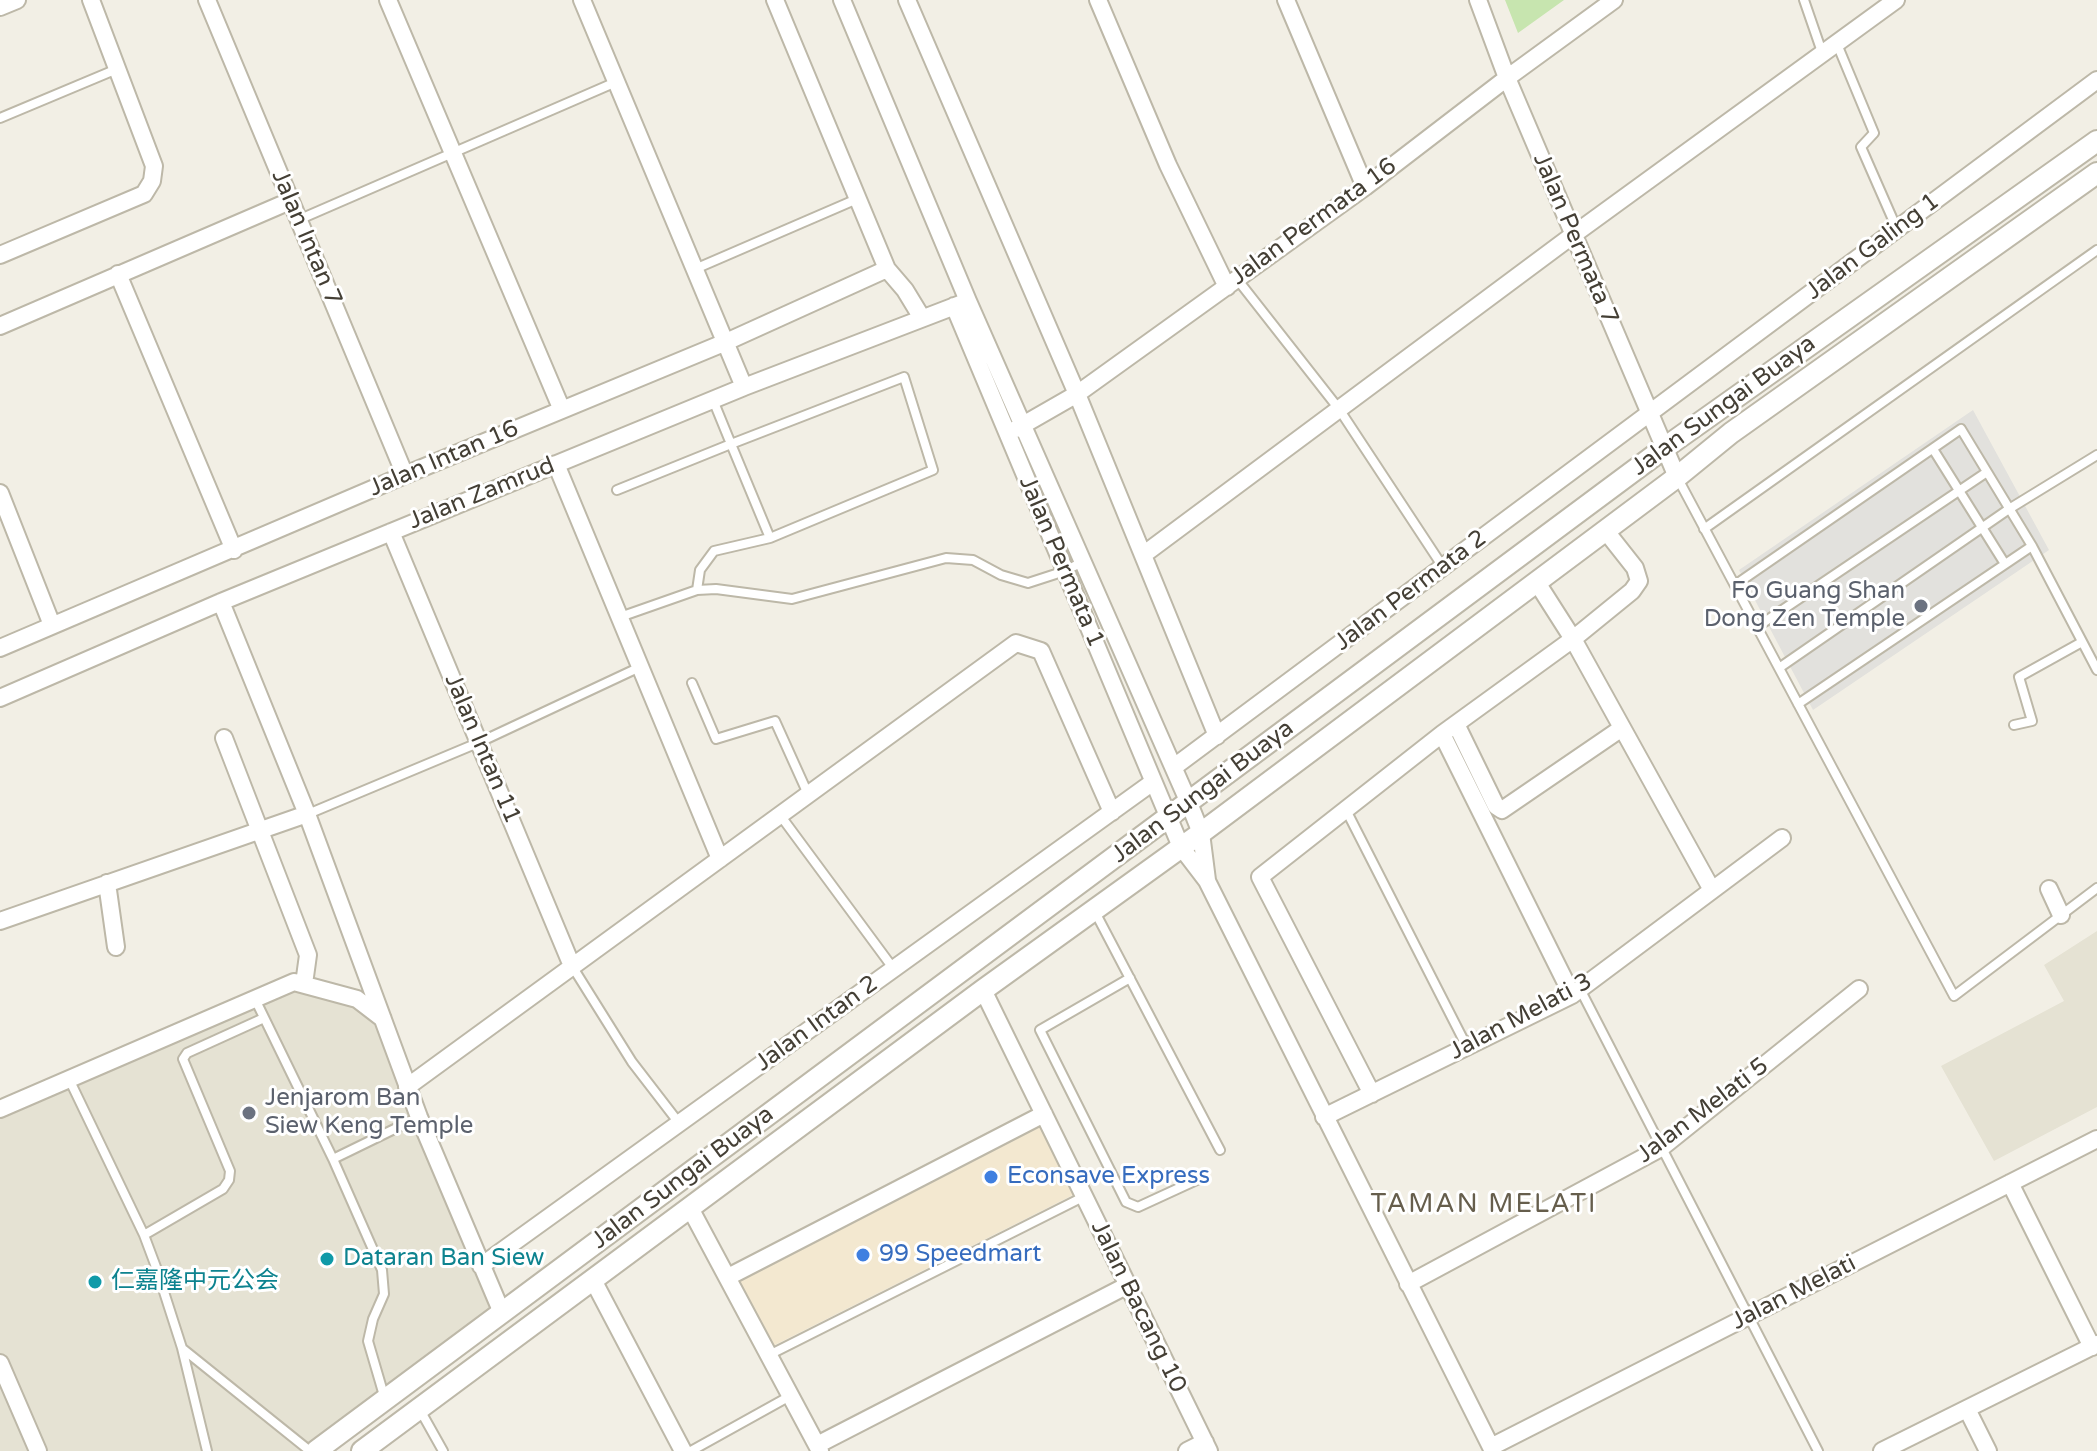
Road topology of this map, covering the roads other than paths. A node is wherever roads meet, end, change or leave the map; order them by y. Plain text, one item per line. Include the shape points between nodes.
1 (17, 0) edge
2 (91, 0) edge
3 (207, 0) edge
4 (388, 0) edge
5 (582, 0) edge
6 (775, 0) edge
7 (842, 0) edge
8 (907, 0) edge
9 (1098, 0) edge
10 (1286, 0) edge
11 (1478, 0) edge
12 (1614, 0) edge
13 (1804, 0) edge
14 (1896, 0) edge
15 (0, 7) edge
16 (1837, 44) junction
17 (1823, 55) junction
18 (117, 69) junction
19 (1507, 78) junction
20 (2097, 80) edge
21 (617, 82) junction
22 (0, 118) edge
23 (2097, 141) edge
24 (453, 153) junction
25 (2097, 173) edge
26 (1365, 187) junction
27 (858, 199) junction
28 (290, 201) junction
29 (298, 220) junction
30 (1897, 229) junction
31 (1573, 235) junction
32 (2097, 250) edge
33 (0, 255) edge
34 (695, 269) junction
35 (887, 269) junction
36 (118, 274) junction
37 (1232, 283) junction
38 (961, 303) junction
39 (922, 318) junction
40 (0, 326) edge
41 (726, 342) junction
42 (744, 387) junction
43 (1077, 394) junction
44 (712, 400) junction
45 (1339, 409) junction
46 (562, 410) junction
47 (1649, 414) junction
48 (1023, 426) junction
49 (1007, 433) junction
50 (731, 444) junction
51 (1663, 449) junction
52 (1933, 449) junction
53 (2097, 455) edge
54 (556, 464) junction
55 (1987, 472) junction
56 (405, 475) junction
57 (1677, 477) junction
58 (617, 490) dead end
59 (1960, 490) junction
60 (0, 493) edge
61 (2009, 509) junction
62 (1983, 527) junction
63 (1704, 529) junction
64 (1605, 530) junction
65 (391, 532) junction
66 (770, 538) junction
67 (2032, 546) junction
68 (234, 550) junction
69 (1143, 555) junction
70 (1083, 562) junction
71 (2005, 564) junction
72 (1443, 567) junction
73 (1065, 571) junction
74 (1536, 581) junction
75 (1735, 585) junction
76 (697, 590) junction
77 (221, 602) junction
78 (620, 617) junction
79 (52, 625) junction
80 (1757, 627) junction
81 (1573, 639) junction
82 (2082, 642) junction
83 (0, 648) edge
84 (640, 667) junction
85 (1779, 668) junction
86 (2097, 670) edge
87 (692, 683) dead end
88 (0, 698) edge
89 (1798, 704) junction
90 (2014, 725) dead end
91 (1622, 728) junction
92 (1449, 729) junction
93 (1217, 736) junction
94 (224, 738) dead end
95 (480, 742) junction
96 (1174, 767) junction
97 (1153, 782) junction
98 (808, 795) junction
99 (1189, 803) junction
100 (1345, 810) junction
101 (1112, 812) junction
102 (307, 814) junction
103 (780, 815) junction
104 (1169, 818) junction
105 (260, 830) junction
106 (1201, 833) junction
107 (1782, 838) dead end
108 (1181, 847) junction
109 (720, 859) junction
110 (1207, 881) junction
111 (107, 883) junction
112 (2097, 888) edge
113 (2049, 889) dead end
114 (1712, 890) junction
115 (1094, 910) junction
116 (2061, 915) junction
117 (0, 921) edge
118 (116, 947) dead end
119 (572, 966) junction
120 (894, 969) junction
121 (1130, 978) junction
122 (304, 984) junction
123 (1859, 989) dead end
124 (983, 990) junction
125 (1576, 992) junction
126 (255, 999) junction
127 (264, 1018) junction
128 (383, 1019) junction
129 (1467, 1047) junction
130 (69, 1079) junction
131 (407, 1087) junction
132 (1372, 1094) junction
133 (0, 1109) edge
134 (1044, 1114) junction
135 (419, 1117) junction
136 (1324, 1117) junction
137 (679, 1123) junction
138 (2097, 1139) edge
139 (1661, 1148) junction
140 (1220, 1150) dead end
141 (333, 1159) junction
142 (1201, 1178) dead end
143 (2010, 1183) junction
144 (1084, 1196) junction
145 (690, 1208) junction
146 (144, 1235) junction
147 (481, 1266) junction
148 (728, 1277) junction
149 (593, 1280) junction
150 (1408, 1284) junction
151 (1128, 1285) junction
152 (502, 1313) junction
153 (1748, 1316) junction
154 (2095, 1346) edge
155 (182, 1348) junction
156 (769, 1355) junction
157 (0, 1363) edge
158 (791, 1396) junction
159 (385, 1400) junction
160 (419, 1409) junction
161 (1967, 1409) junction
162 (1207, 1446) edge
163 (818, 1448) edge
164 (1492, 1449) edge
165 (364, 1450) edge
166 (38, 1451) edge
167 (207, 1451) edge
168 (313, 1451) edge
169 (443, 1451) edge
170 (683, 1451) edge
171 (691, 1451) edge
172 (1187, 1451) edge
173 (1818, 1451) edge
174 (1882, 1451) edge
175 (1988, 1451) edge

1 - 15 street
2 - 18 street
3 - 28 street, Jalan Intan 7
4 - 24 street
5 - 21 street
6 - 27 street
7 - 38 street
8 - 43 street
9 - 37 street via 1168,165
10 - 26 street
11 - 19 street, Jalan Permata 7
12 - 19 street, Jalan Permata 16
13 - 17 lane
14 - 16 street
16 - 17 street
16 - 30 lane via 1874,133 1861,147
17 - 31 street
18 - 22 lane
18 - 33 street via 154,166 144,194
19 - 26 street, Jalan Permata 16
19 - 31 street, Jalan Permata 7
20 - 30 street, Jalan Galing 1
21 - 24 lane
21 - 34 street
23 - 51 street, Jalan Sungai Buaya
24 - 29 lane
24 - 46 street
25 - 57 street, Jalan Sungai Buaya
26 - 37 street, Jalan Permata 16
27 - 34 lane
27 - 35 street
28 - 29 street, Jalan Intan 7
28 - 36 street
29 - 56 street, Jalan Intan 7
30 - 47 street, Jalan Galing 1
31 - 45 street
31 - 47 street, Jalan Permata 7
32 - 63 lane
34 - 41 street
35 - 39 street
35 - 41 street, Jalan Intan 16
36 - 40 street
36 - 68 street
37 - 43 street, Jalan Permata 16
37 - 45 lane
38 - 39 street, Jalan Zamrud
38 - 48 street, Jalan Permata 1
38 - 49 street, Jalan Permata 1
39 - 42 street, Jalan Zamrud
41 - 42 street
41 - 46 street, Jalan Intan 16
42 - 44 street, Jalan Zamrud
43 - 48 street, Jalan Permata 16
43 - 69 street
44 - 50 lane
44 - 54 street, Jalan Zamrud
45 - 69 street
45 - 72 lane
46 - 56 street, Jalan Intan 16
47 - 51 street, Jalan Permata 7
47 - 72 street, Jalan Permata 2
48 - 49 street, Jalan Permata 16
48 - 70 street, Jalan Permata 1
49 - 73 street, Jalan Permata 1
50 - 58 lane
50 - 66 lane
50 - 66 lane via 904,377 933,470
51 - 57 street, Jalan Permata 7
51 - 99 street, Jalan Sungai Buaya
52 - 55 lane via 1961,429
52 - 59 lane
52 - 75 lane
53 - 61 lane
54 - 65 street, Jalan Zamrud
54 - 78 street
55 - 59 lane
55 - 61 lane
56 - 68 street, Jalan Intan 16
57 - 63 lane
57 - 64 street, Jalan Sungai Buaya
59 - 62 lane
59 - 80 lane
60 - 79 street
61 - 62 lane
61 - 67 lane
62 - 71 lane
62 - 85 lane
63 - 75 lane
64 - 74 street, Jalan Sungai Buaya
64 - 81 street via 1639,581
65 - 77 street, Jalan Zamrud
65 - 95 street, Jalan Intan 11
66 - 76 lane via 714,551 700,570
67 - 71 lane
67 - 82 lane
68 - 79 street, Jalan Intan 16
69 - 93 street
70 - 73 lane
70 - 96 street, Jalan Permata 1
71 - 89 lane
72 - 93 street, Jalan Permata 2
73 - 76 lane via 1028,583 973,560 946,558 792,599
73 - 97 street, Jalan Permata 1
74 - 81 street
74 - 106 street, Jalan Sungai Buaya
75 - 80 lane
76 - 78 lane
77 - 88 street, Jalan Zamrud
77 - 102 street
78 - 84 street
79 - 83 street, Jalan Intan 16
80 - 85 lane
81 - 91 street
81 - 92 street
82 - 86 lane
82 - 90 lane via 2019,677 2032,721
84 - 95 lane
84 - 109 street
85 - 89 lane
87 - 98 lane via 716,739 775,721
89 - 116 lane via 1954,996
91 - 92 street via 1502,810
91 - 114 street
92 - 100 street
92 - 125 street
93 - 96 street, Jalan Permata 2
94 - 105 street
95 - 102 lane
95 - 119 street, Jalan Intan 11
96 - 99 street, Jalan Permata 1
97 - 101 street, Jalan Intan 2
97 - 104 street, Jalan Permata 1
98 - 101 street via 1016,643 1041,651
98 - 103 street
99 - 104 street, Jalan Sungai Buaya
99 - 106 street, Jalan Melati
100 - 129 lane
100 - 132 street via 1260,877
101 - 120 street, Jalan Intan 2
102 - 105 street
102 - 128 street
103 - 109 street
103 - 120 lane
104 - 108 street, Jalan Melati
104 - 152 street, Jalan Sungai Buaya
105 - 111 street
105 - 122 street via 308,955
106 - 108 street, Jalan Sungai Buaya
106 - 110 street, Jalan Melati
107 - 114 street, Jalan Melati 3
108 - 110 street, Jalan Melati
108 - 115 street, Jalan Sungai Buaya
109 - 119 street
110 - 136 street, Jalan Melati
111 - 117 street
111 - 118 street
112 - 116 lane
113 - 116 street
114 - 125 street, Jalan Melati 3
115 - 121 lane
115 - 124 street, Jalan Sungai Buaya
119 - 131 street
119 - 137 lane via 618,1041
120 - 137 street, Jalan Intan 2
121 - 140 lane
121 - 142 lane via 1040,1030 1126,1202 1138,1207
122 - 126 street via 294,982
122 - 128 street via 357,999
123 - 139 street, Jalan Melati 5
124 - 134 street, Jalan Bacang 10
124 - 145 street, Jalan Sungai Buaya
125 - 129 street, Jalan Melati 3
125 - 139 lane
126 - 127 lane
126 - 130 street
127 - 141 lane
127 - 146 lane via 183,1059 230,1171 229,1180 223,1189
128 - 131 street
129 - 132 street, Jalan Melati 3
130 - 133 street
130 - 146 lane
131 - 135 street
132 - 136 street, Jalan Melati 3
134 - 144 street, Jalan Bacang 10
134 - 148 street
135 - 141 lane
135 - 147 street
136 - 150 street, Jalan Melati
137 - 147 street, Jalan Intan 2
138 - 143 street, Jalan Melati
139 - 150 street, Jalan Melati 5
139 - 153 lane
141 - 159 lane via 382,1270 384,1294 368,1341
143 - 153 street, Jalan Melati
143 - 154 street
144 - 151 street, Jalan Bacang 10
144 - 156 lane
145 - 148 street
145 - 149 street, Jalan Sungai Buaya
146 - 155 lane
147 - 152 street
148 - 156 street
149 - 160 street, Jalan Sungai Buaya
149 - 170 street
150 - 164 street, Jalan Melati
151 - 162 street, Jalan Bacang 10
151 - 163 street
152 - 159 street, Jalan Sungai Buaya
153 - 164 street, Jalan Melati
153 - 173 lane
154 - 161 street
155 - 167 lane
155 - 168 lane
156 - 158 street
157 - 166 street
158 - 163 street
158 - 171 lane
159 - 168 street, Jalan Sungai Buaya
160 - 165 street, Jalan Sungai Buaya
160 - 169 lane
161 - 174 street
161 - 175 street
162 - 172 street

